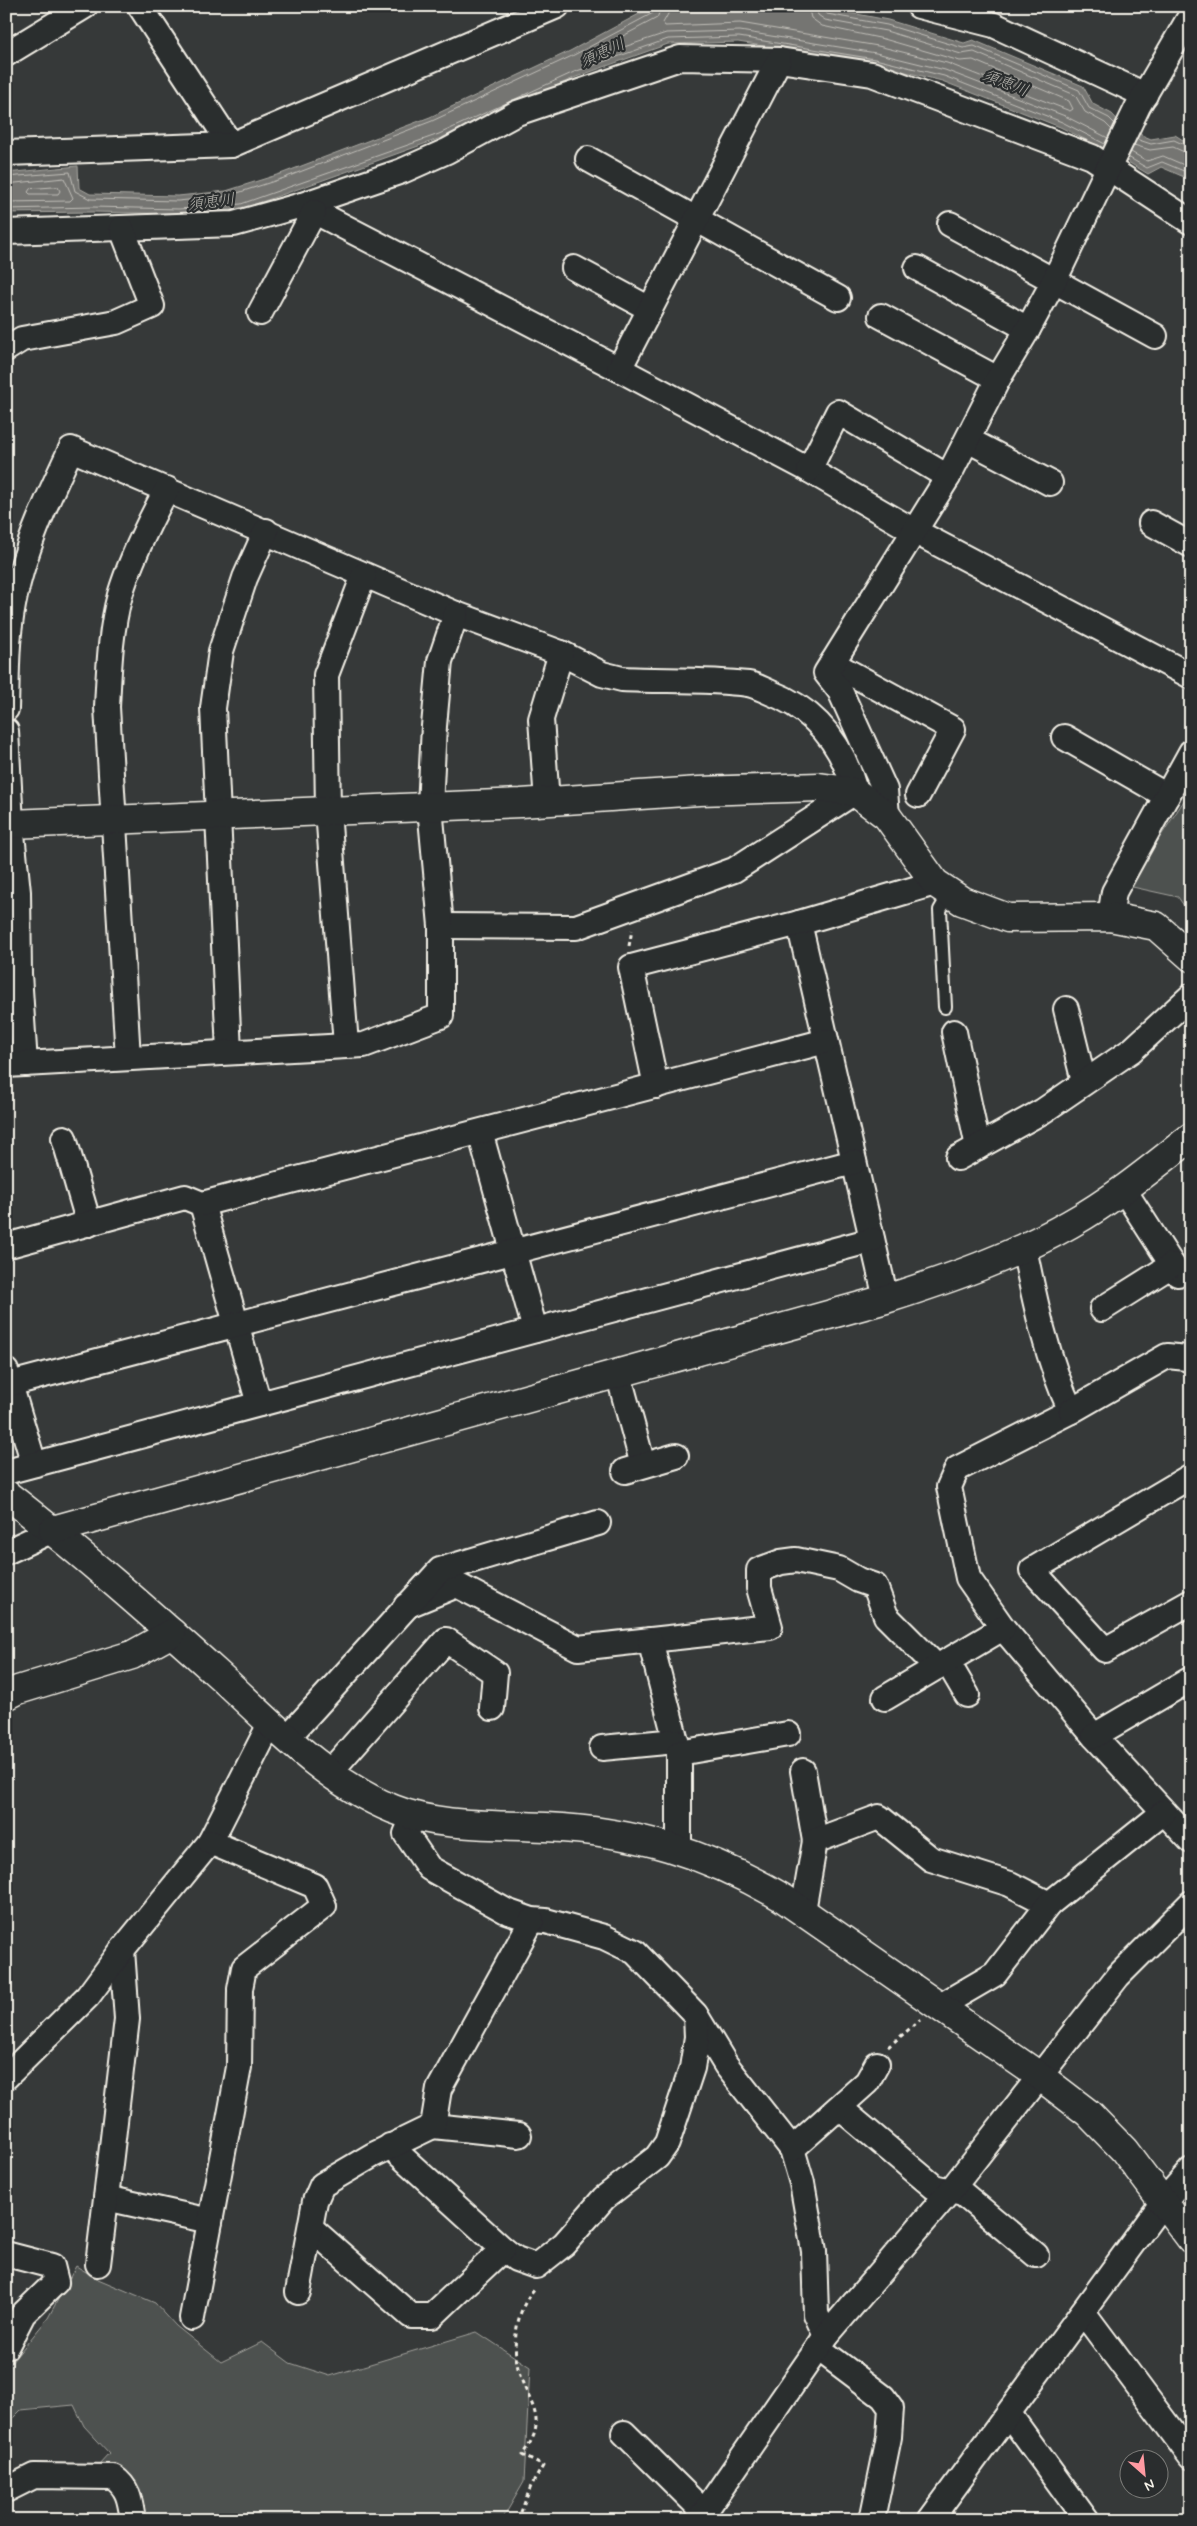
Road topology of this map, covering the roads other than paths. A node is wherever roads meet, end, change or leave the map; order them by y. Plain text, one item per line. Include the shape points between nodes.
1 (85, 6) edge
2 (140, 6) edge
3 (557, 6) edge
4 (919, 6) edge
5 (1191, 15) edge
6 (6, 54) edge
7 (779, 60) junction
8 (1142, 100) junction
9 (231, 145) junction
10 (6, 153) edge
11 (588, 159) dead end
12 (1109, 163) junction
13 (308, 208) junction
14 (696, 218) junction
15 (1191, 222) edge
16 (950, 224) dead end
17 (122, 228) junction
18 (6, 232) edge
19 (574, 268) dead end
20 (917, 268) dead end
21 (1054, 281) junction
22 (838, 298) dead end
23 (650, 309) junction
24 (260, 313) dead end
25 (881, 316) dead end
26 (1028, 330) junction
27 (1155, 336) dead end
28 (6, 349) edge
29 (619, 369) junction
30 (998, 379) junction
31 (968, 440) junction
32 (809, 470) junction
33 (948, 476) junction
34 (1050, 483) dead end
35 (167, 489) junction
36 (1151, 523) dead end
37 (266, 531) junction
38 (914, 531) junction
39 (1190, 541) edge
40 (364, 575) junction
41 (456, 614) junction
42 (561, 653) junction
43 (832, 663) junction
44 (1191, 676) edge
45 (6, 709) edge
46 (6, 731) edge
47 (1064, 737) dead end
48 (1191, 752) edge
49 (855, 792) junction
50 (918, 795) dead end
51 (1167, 796) junction
52 (547, 802) junction
53 (430, 807) junction
54 (328, 811) junction
55 (219, 816) junction
56 (887, 816) junction
57 (115, 820) junction
58 (9, 825) edge
59 (943, 888) junction
60 (1110, 917) junction
61 (799, 923) junction
62 (441, 926) junction
63 (1191, 958) edge
64 (1191, 996) edge
65 (945, 1007) dead end
66 (1066, 1009) dead end
67 (954, 1032) dead end
68 (826, 1041) junction
69 (346, 1046) junction
70 (229, 1052) junction
71 (128, 1058) junction
72 (16, 1065) edge
73 (1084, 1082) junction
74 (656, 1086) junction
75 (480, 1132) junction
76 (1191, 1137) edge
77 (64, 1138) dead end
78 (854, 1162) junction
79 (1124, 1190) junction
80 (202, 1204) junction
81 (89, 1224) junction
82 (872, 1240) junction
83 (6, 1246) edge
84 (1024, 1248) junction
85 (512, 1252) junction
86 (886, 1299) junction
87 (1102, 1309) dead end
88 (235, 1324) junction
89 (535, 1330) junction
90 (1191, 1361) edge
91 (618, 1373) junction
92 (8, 1377) edge
93 (259, 1404) junction
94 (1071, 1411) junction
95 (676, 1456) dead end
96 (34, 1464) junction
97 (6, 1472) edge
98 (1191, 1476) edge
99 (6, 1494) edge
100 (598, 1523) dead end
101 (52, 1530) junction
102 (6, 1552) edge
103 (1191, 1602) edge
104 (406, 1606) junction
105 (1003, 1628) junction
106 (172, 1633) junction
107 (650, 1640) junction
108 (942, 1664) junction
109 (1191, 1679) edge
110 (967, 1695) dead end
111 (6, 1696) edge
112 (885, 1698) dead end
113 (492, 1708) dead end
114 (279, 1731) junction
115 (788, 1734) dead end
116 (1094, 1736) junction
117 (678, 1747) junction
118 (602, 1748) dead end
119 (803, 1771) dead end
120 (330, 1772) junction
121 (1164, 1812) junction
122 (414, 1815) junction
123 (815, 1841) junction
124 (1191, 1841) edge
125 (210, 1842) junction
126 (678, 1849) junction
127 (1191, 1903) edge
128 (1049, 1904) junction
129 (803, 1912) junction
130 (532, 1920) junction
131 (122, 1950) junction
132 (940, 2006) junction
133 (696, 2014) junction
134 (877, 2064) road end
135 (9, 2069) edge
136 (1041, 2077) junction
137 (840, 2108) junction
138 (433, 2126) junction
139 (519, 2135) dead end
140 (390, 2146) junction
141 (792, 2149) junction
142 (1191, 2170) edge
143 (951, 2190) junction
144 (106, 2198) junction
145 (1163, 2202) junction
146 (210, 2221) junction
147 (311, 2228) junction
148 (1191, 2240) edge
149 (503, 2249) junction
150 (6, 2254) edge
151 (1036, 2255) dead end
152 (98, 2264) dead end
153 (298, 2292) dead end
154 (1083, 2312) junction
155 (192, 2318) dead end
156 (822, 2342) junction
157 (6, 2347) edge
158 (1009, 2414) junction
159 (624, 2432) dead end
160 (1191, 2457) edge
161 (6, 2490) edge
162 (702, 2516) edge
163 (936, 2517) edge
164 (133, 2520) edge
165 (872, 2520) edge
166 (1086, 2520) edge

1 - 6 street
2 - 9 street
3 - 9 street
4 - 8 street via 994,25
5 - 8 street
7 - 12 street via 872,74
7 - 13 street via 680,58 517,113 447,152
7 - 14 street
8 - 12 street
9 - 10 street
11 - 14 street
12 - 15 street
12 - 21 street
13 - 17 street via 234,224
13 - 24 street
13 - 29 street
14 - 22 street
14 - 23 street
16 - 21 street
17 - 18 street
17 - 28 street via 152,306 116,322 22,339
19 - 23 street
20 - 26 street
21 - 26 street
21 - 27 street
23 - 29 street
25 - 30 street
26 - 30 street
29 - 32 street
30 - 31 street
31 - 33 street
31 - 34 street
32 - 33 street via 838,412
32 - 38 street
33 - 38 street
35 - 37 street
35 - 45 street via 71,449 46,502 20,577 10,625
35 - 57 street via 140,538 123,589 111,651 107,707
36 - 39 street
37 - 40 street
37 - 55 street via 245,578 221,651 213,708
38 - 43 street
38 - 44 street
40 - 41 street
40 - 54 street via 326,675
41 - 42 street
41 - 53 street via 440,661
42 - 49 street via 602,674 622,679 750,684 786,699 812,717 829,735 849,766
42 - 52 street via 541,719
43 - 50 street via 953,729
43 - 56 street via 826,673 840,691 885,790
46 - 58 street
47 - 51 street
48 - 51 street
49 - 52 street via 810,787
49 - 56 street
49 - 62 street via 734,870 576,927
51 - 60 street via 1114,892
52 - 53 street
53 - 54 street
53 - 62 street
54 - 55 street
54 - 69 street
55 - 57 street
55 - 70 street
56 - 59 street
57 - 58 street
57 - 71 street
58 - 72 street via 18,892 20,974
59 - 60 street via 962,901 1008,918
59 - 61 street
59 - 65 lane via 940,910
60 - 63 street via 1156,926
61 - 68 street
61 - 74 street via 631,967
62 - 69 street via 440,1016 364,1045
64 - 73 street via 1132,1050
66 - 73 street
67 - 73 street via 968,1153 1043,1111
68 - 74 street
68 - 78 street
69 - 70 street
70 - 71 street
71 - 72 street
74 - 75 street
75 - 80 street
75 - 85 street
76 - 79 street
77 - 81 street
78 - 82 street
78 - 85 street
79 - 84 street
79 - 87 street via 1175,1269
80 - 81 street via 185,1197
80 - 88 street
81 - 83 street
82 - 86 street
82 - 89 street
84 - 86 street
84 - 94 street via 1034,1299 1062,1392
85 - 88 street
85 - 89 street
86 - 91 street
88 - 92 street
88 - 93 street
89 - 93 street
90 - 94 street via 1167,1356
91 - 95 street via 634,1468
91 - 101 street
92 - 96 street
93 - 96 street
94 - 105 street via 957,1468 949,1487 968,1578
96 - 97 street
98 - 103 street via 1032,1570 1105,1650
99 - 101 street
100 - 104 street via 440,1570
101 - 102 street
101 - 106 street
104 - 107 street via 457,1585 578,1648
104 - 114 street
105 - 108 street
105 - 116 street
106 - 111 street via 132,1655
106 - 114 street
107 - 108 street via 770,1627 759,1588 759,1570 796,1560 839,1569 875,1586 886,1616
107 - 117 street
108 - 110 street
108 - 112 street
109 - 116 street
113 - 120 street via 495,1673 446,1640
114 - 120 street
114 - 125 street
115 - 117 street
116 - 121 street
117 - 118 street
117 - 126 street
119 - 123 street
120 - 122 street via 394,1810
121 - 124 street
121 - 128 street
122 - 126 street via 446,1821 607,1832
122 - 130 street via 406,1834 429,1868 506,1911
123 - 128 street via 879,1817 931,1859 1010,1884
123 - 129 street
125 - 131 street
125 - 146 street via 315,1886 324,1906 244,1968 240,1989 239,2067
126 - 129 street via 747,1877
127 - 136 street via 1118,1976
128 - 132 street via 995,1974
129 - 132 street
130 - 133 street via 604,1937 635,1952
130 - 138 street via 439,2090
131 - 135 street via 88,1996
131 - 144 street via 127,2019
132 - 136 street
133 - 141 street via 726,2065
133 - 149 street via 697,2037 692,2068 667,2143 657,2157 604,2198 564,2244 536,2266 516,2259
134 - 137 street via 868,2082
136 - 143 street
136 - 145 street via 1110,2133
137 - 141 street
137 - 143 street via 934,2187
138 - 139 street
138 - 140 street
140 - 147 street via 322,2185 315,2200
140 - 149 street
141 - 156 street via 802,2183 814,2251 816,2314
142 - 145 street
143 - 151 street via 963,2194
143 - 156 street
144 - 146 street
144 - 152 street
145 - 148 street
145 - 154 street
146 - 155 street
147 - 149 street via 411,2316 432,2316
147 - 153 street
150 - 157 street via 52,2266 56,2282 23,2314
154 - 158 street
154 - 160 street
156 - 162 street
156 - 165 street via 891,2408
158 - 163 street
158 - 166 street
159 - 162 street
161 - 164 street via 34,2476 113,2477 123,2483 128,2492

